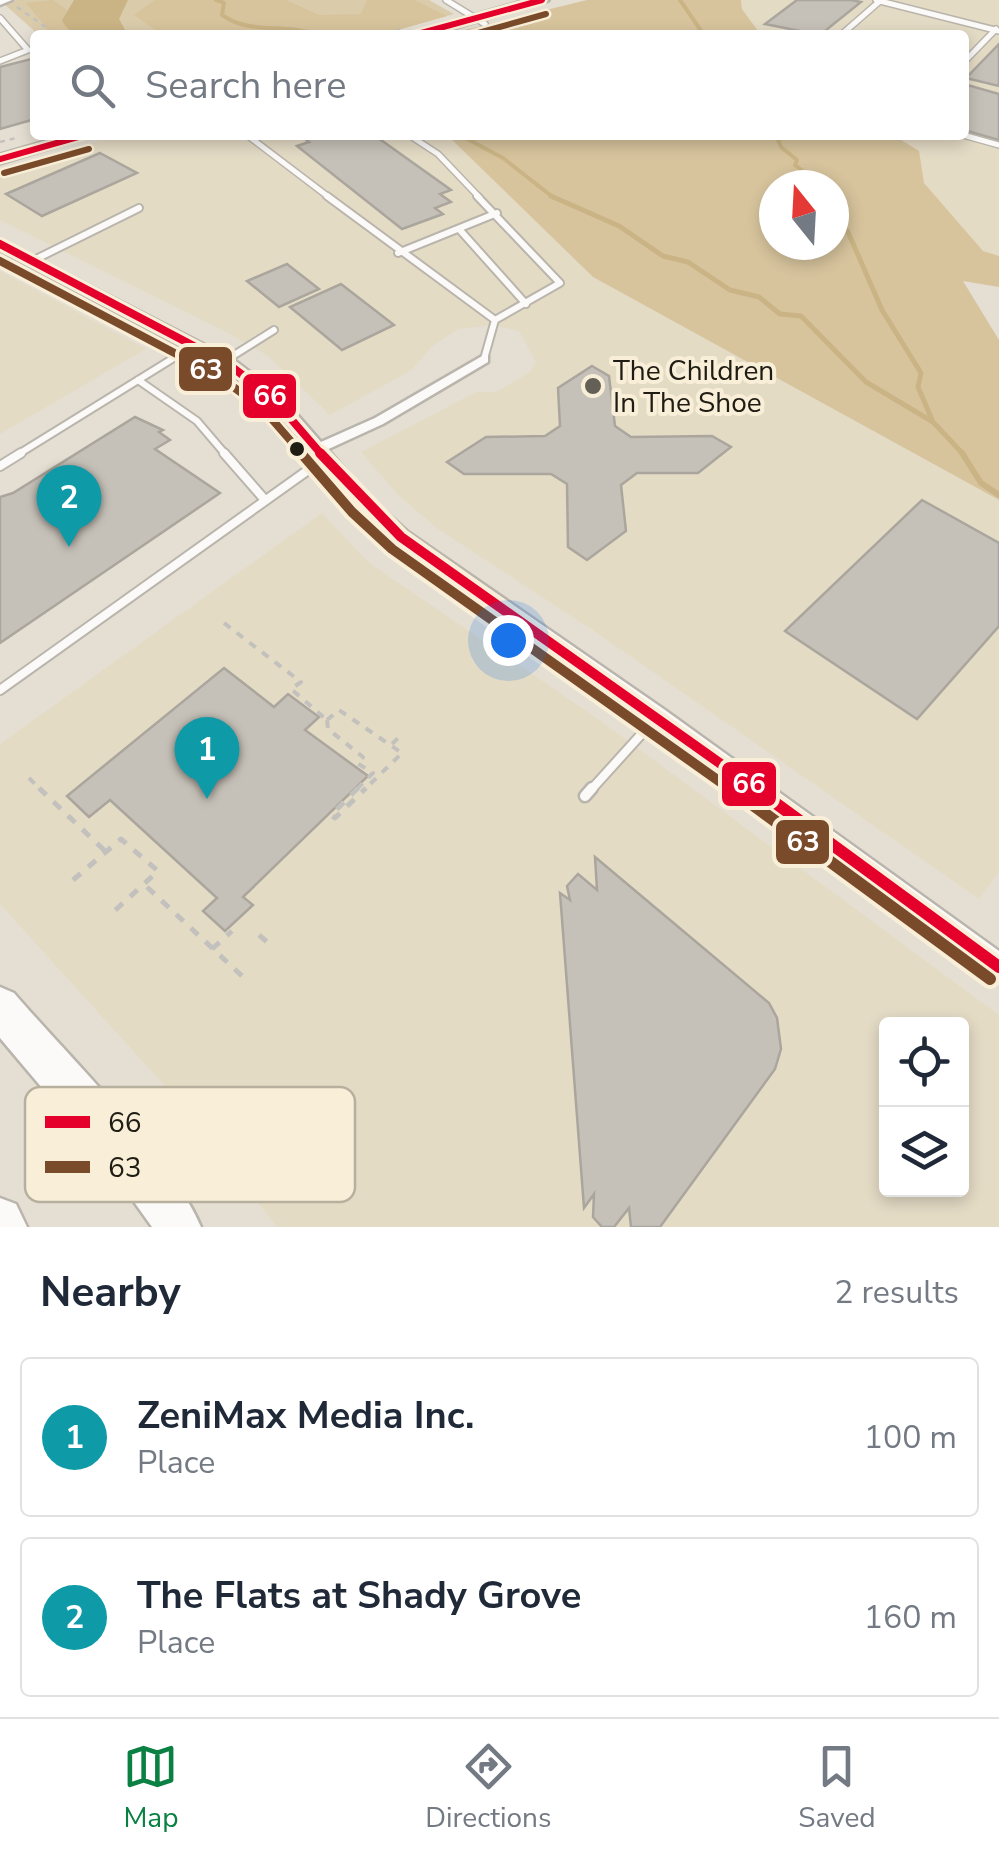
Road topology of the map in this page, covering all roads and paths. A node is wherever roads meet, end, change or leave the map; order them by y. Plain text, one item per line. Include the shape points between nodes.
1 (15, 0) edge
2 (446, 0) edge
3 (542, 0) edge
4 (564, 0) edge
5 (879, 0) edge
6 (0, 18) edge
7 (481, 21) junction
8 (998, 29) edge
9 (49, 30) edge
10 (438, 30) edge
11 (457, 30) edge
12 (846, 30) edge
13 (27, 53) junction
14 (30, 56) edge
15 (969, 57) edge
16 (0, 61) edge
17 (969, 137) edge
18 (30, 139) edge
19 (67, 140) edge
20 (253, 140) edge
21 (417, 140) edge
22 (999, 146) edge
23 (0, 148) edge
24 (0, 159) edge
25 (138, 208) dead end
26 (497, 213) junction
27 (458, 229) junction
28 (0, 244) edge
29 (398, 253) junction
30 (32, 261) junction
31 (526, 304) junction
32 (495, 320) junction
33 (274, 330) dead end
34 (193, 346) junction
35 (484, 359) joint
36 (223, 362) junction
37 (138, 380) junction
38 (321, 453) junction
39 (0, 466) edge
40 (265, 500) junction
41 (224, 623) dead end
42 (0, 690) edge
43 (657, 716) junction
44 (327, 720) junction
45 (401, 736) dead end
46 (392, 744) junction
47 (30, 778) dead end
48 (584, 796) dead end
49 (106, 851) junction
50 (73, 880) dead end
51 (145, 886) junction
52 (109, 916) dead end
53 (232, 931) dead end
54 (260, 934) dead end
55 (272, 946) dead end
56 (212, 949) junction
57 (999, 967) edge
58 (242, 976) dead end
59 (0, 1007) edge
60 (68, 1087) edge
61 (161, 1202) edge
62 (0, 1220) edge
63 (5, 1227) edge
64 (179, 1227) edge

1 - 9 path
2 - 7 lane
3 - 7 main road
4 - 7 main road
5 - 8 lane
5 - 12 lane
6 - 13 lane via 28,46
7 - 10 main road
7 - 11 main road
8 - 15 lane
13 - 14 lane
13 - 16 lane
17 - 22 lane
18 - 23 main road
19 - 24 main road
20 - 29 lane
21 - 26 lane
25 - 30 lane
26 - 27 lane
26 - 31 lane via 560,283
27 - 29 lane
27 - 31 lane
28 - 30 street
29 - 32 lane
30 - 34 street
31 - 32 lane
32 - 35 lane
33 - 36 lane
34 - 36 street
34 - 37 lane
35 - 38 street
36 - 38 street via 273,398
37 - 39 lane
37 - 40 lane via 197,420
38 - 40 lane
38 - 43 street via 401,537
40 - 42 lane
41 - 44 path via 301,682 291,689
43 - 48 lane
43 - 57 street
44 - 46 path via 339,710
44 - 46 path via 328,729 363,757 357,763 373,773 335,818 402,753
45 - 46 path
47 - 49 path
49 - 50 path
49 - 51 path via 120,839 158,871
51 - 52 path
51 - 56 path
53 - 56 path
54 - 55 path
56 - 58 path
59 - 60 highway
61 - 64 highway
62 - 63 highway

